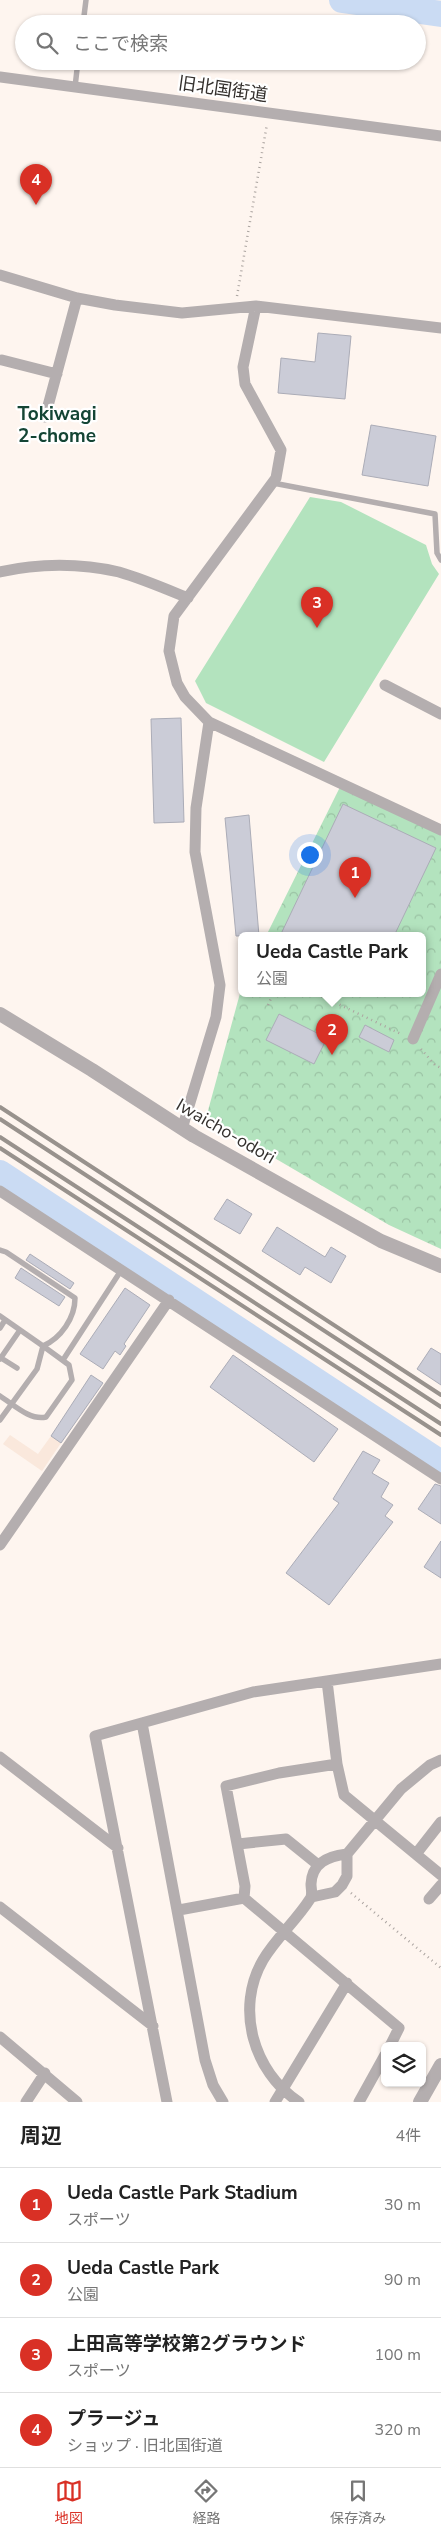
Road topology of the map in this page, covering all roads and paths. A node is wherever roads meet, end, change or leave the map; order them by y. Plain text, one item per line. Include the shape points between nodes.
1 (86, 0) edge
2 (84, 15) edge
3 (77, 70) edge
4 (0, 76) edge
5 (75, 87) junction
6 (269, 113) junction
7 (441, 136) edge
8 (0, 275) edge
9 (77, 298) junction
10 (235, 306) junction
11 (256, 306) junction
12 (441, 328) edge
13 (2, 360) dead end
14 (57, 374) junction
15 (45, 417) dead end
16 (271, 483) junction
17 (441, 560) edge
18 (0, 572) edge
19 (188, 598) junction
20 (385, 685) dead end
21 (441, 714) edge
22 (208, 722) junction
23 (441, 830) edge
24 (441, 974) edge
25 (272, 997) edge
26 (323, 997) edge
27 (268, 1005) dead end
28 (0, 1014) edge
29 (413, 1039) junction
30 (441, 1068) edge
31 (182, 1129) junction
32 (0, 1191) edge
33 (0, 1250) edge
34 (441, 1266) edge
35 (122, 1270) junction
36 (169, 1300) junction
37 (3, 1318) edge
38 (0, 1328) edge
39 (20, 1330) junction
40 (43, 1346) junction
41 (1, 1358) edge
42 (63, 1360) junction
43 (17, 1368) dead end
44 (0, 1396) edge
45 (12, 1404) junction
46 (0, 1420) edge
47 (441, 1479) edge
48 (0, 1545) edge
49 (441, 1664) edge
50 (327, 1681) junction
51 (142, 1723) junction
52 (0, 1756) edge
53 (441, 1760) edge
54 (338, 1764) junction
55 (374, 1821) junction
56 (441, 1822) edge
57 (238, 1844) junction
58 (118, 1848) junction
59 (347, 1854) junction
60 (416, 1854) junction
61 (317, 1864) junction
62 (441, 1875) edge
63 (342, 1885) junction
64 (441, 1885) edge
65 (312, 1897) junction
66 (244, 1898) junction
67 (429, 1899) dead end
68 (0, 1907) edge
69 (179, 1910) junction
70 (284, 1931) junction
71 (441, 1968) edge
72 (347, 1984) junction
73 (152, 2026) junction
74 (0, 2037) edge
75 (392, 2042) edge
76 (381, 2062) edge
77 (441, 2065) edge
78 (45, 2074) junction
79 (283, 2088) junction
80 (26, 2102) edge
81 (77, 2102) edge
82 (167, 2102) edge
83 (223, 2102) edge
84 (275, 2102) edge
85 (299, 2102) edge
86 (359, 2102) edge
87 (420, 2102) edge

1 - 2 lane
3 - 5 lane
4 - 5 street, 旧北国街道
5 - 6 street, 旧北国街道
6 - 7 street, 旧北国街道
6 - 10 path
8 - 9 street
9 - 10 street via 182,312
9 - 14 street
10 - 11 street
11 - 12 street
11 - 16 street via 243,367 246,384 281,450 276,478
13 - 14 street
14 - 15 street
16 - 17 lane via 435,514 437,553
16 - 19 street
18 - 19 street via 28,566 86,567 119,572
19 - 22 street via 174,616 169,650 177,683
20 - 21 street
22 - 23 street
22 - 31 street via 196,808 195,852 220,985 216,1017
24 - 29 street
25 - 27 path
26 - 29 path
28 - 31 street, Iwaicho-odori
29 - 30 path via 435,1066
31 - 34 street, Iwaicho-odori via 381,1241
32 - 35 street
33 - 40 lane via 75,1298 73,1314 55,1340
35 - 36 street
35 - 42 lane
36 - 47 street
36 - 48 street
37 - 38 lane
37 - 39 lane
39 - 40 lane
39 - 41 lane
40 - 42 lane
40 - 45 lane via 37,1369
41 - 43 lane
42 - 45 lane via 71,1369 72,1380 46,1417 31,1417
44 - 45 lane
45 - 46 lane
49 - 50 street
50 - 51 street via 253,1692
50 - 54 street
51 - 58 street via 95,1736
51 - 69 street
52 - 58 street
53 - 55 street via 416,1775
54 - 55 street via 344,1795
54 - 57 street via 279,1773 226,1786
55 - 59 street
55 - 60 street
56 - 60 street
57 - 61 street via 286,1839
57 - 66 street
58 - 73 street
59 - 61 street via 333,1856
59 - 63 street via 347,1876
60 - 62 street
61 - 65 street via 312,1876
63 - 65 street via 325,1896
63 - 71 path
64 - 67 street
65 - 70 street
66 - 69 street
66 - 70 street
68 - 73 street
69 - 83 street via 205,2060
70 - 72 street
70 - 79 street via 262,1962 254,1982 250,2008 254,2043 271,2076
72 - 75 street via 399,2028
72 - 79 street
73 - 82 street
74 - 78 street
76 - 86 street
77 - 87 street
78 - 80 street
78 - 81 street
79 - 84 street
79 - 85 street

